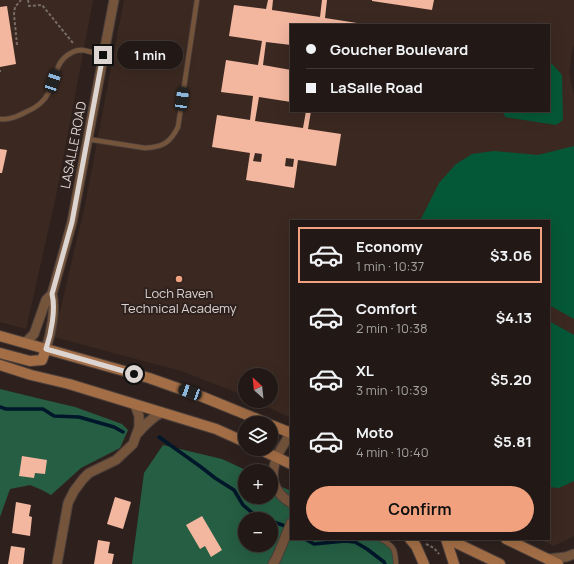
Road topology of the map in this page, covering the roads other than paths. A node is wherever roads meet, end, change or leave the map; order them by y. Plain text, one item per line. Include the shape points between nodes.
1 (114, 0) edge
2 (197, 0) edge
3 (103, 55) junction
4 (0, 119) edge
5 (87, 139) junction
6 (52, 294) junction
7 (0, 336) edge
8 (25, 343) junction
9 (46, 349) junction
10 (0, 353) edge
11 (0, 365) edge
12 (134, 405) junction
13 (161, 413) junction
14 (250, 416) edge
15 (278, 428) edge
16 (290, 433) edge
17 (136, 435) junction
18 (290, 435) edge
19 (238, 439) edge
20 (277, 457) junction
21 (290, 464) edge
22 (290, 502) edge
23 (289, 528) edge
24 (384, 540) edge
25 (411, 540) edge
26 (447, 540) edge
27 (449, 540) edge
28 (508, 540) edge
29 (574, 554) edge
30 (547, 559) junction
31 (57, 564) edge
32 (273, 564) edge
33 (396, 564) edge
34 (424, 564) edge
35 (454, 564) edge
36 (500, 564) edge
37 (558, 564) edge

1 - 3 street, LASALLE ROAD
2 - 5 lane via 178,127 173,137 165,144 145,148
3 - 4 lane via 83,50 65,56 59,63 49,92 41,104 16,117
3 - 5 street, LASALLE ROAD
5 - 6 street, LASALLE ROAD via 72,222
6 - 8 street, LASALLE ROAD via 46,300 34,334
6 - 9 street, LASALLE ROAD via 54,302
7 - 8 main road
8 - 9 main road
9 - 10 main road via 42,360 33,361
9 - 14 main road via 149,378
11 - 12 main road
12 - 13 main road
12 - 17 street via 139,416
13 - 17 street
13 - 19 main road via 216,429
15 - 16 main road
17 - 31 street via 132,444 116,460 89,473 74,491 68,503
18 - 20 street
20 - 21 main road
20 - 22 street via 273,474 276,488
23 - 32 street
24 - 33 lane via 392,545
25 - 34 main road
26 - 35 main road
27 - 36 main road
28 - 30 main road
29 - 30 street
30 - 37 main road

